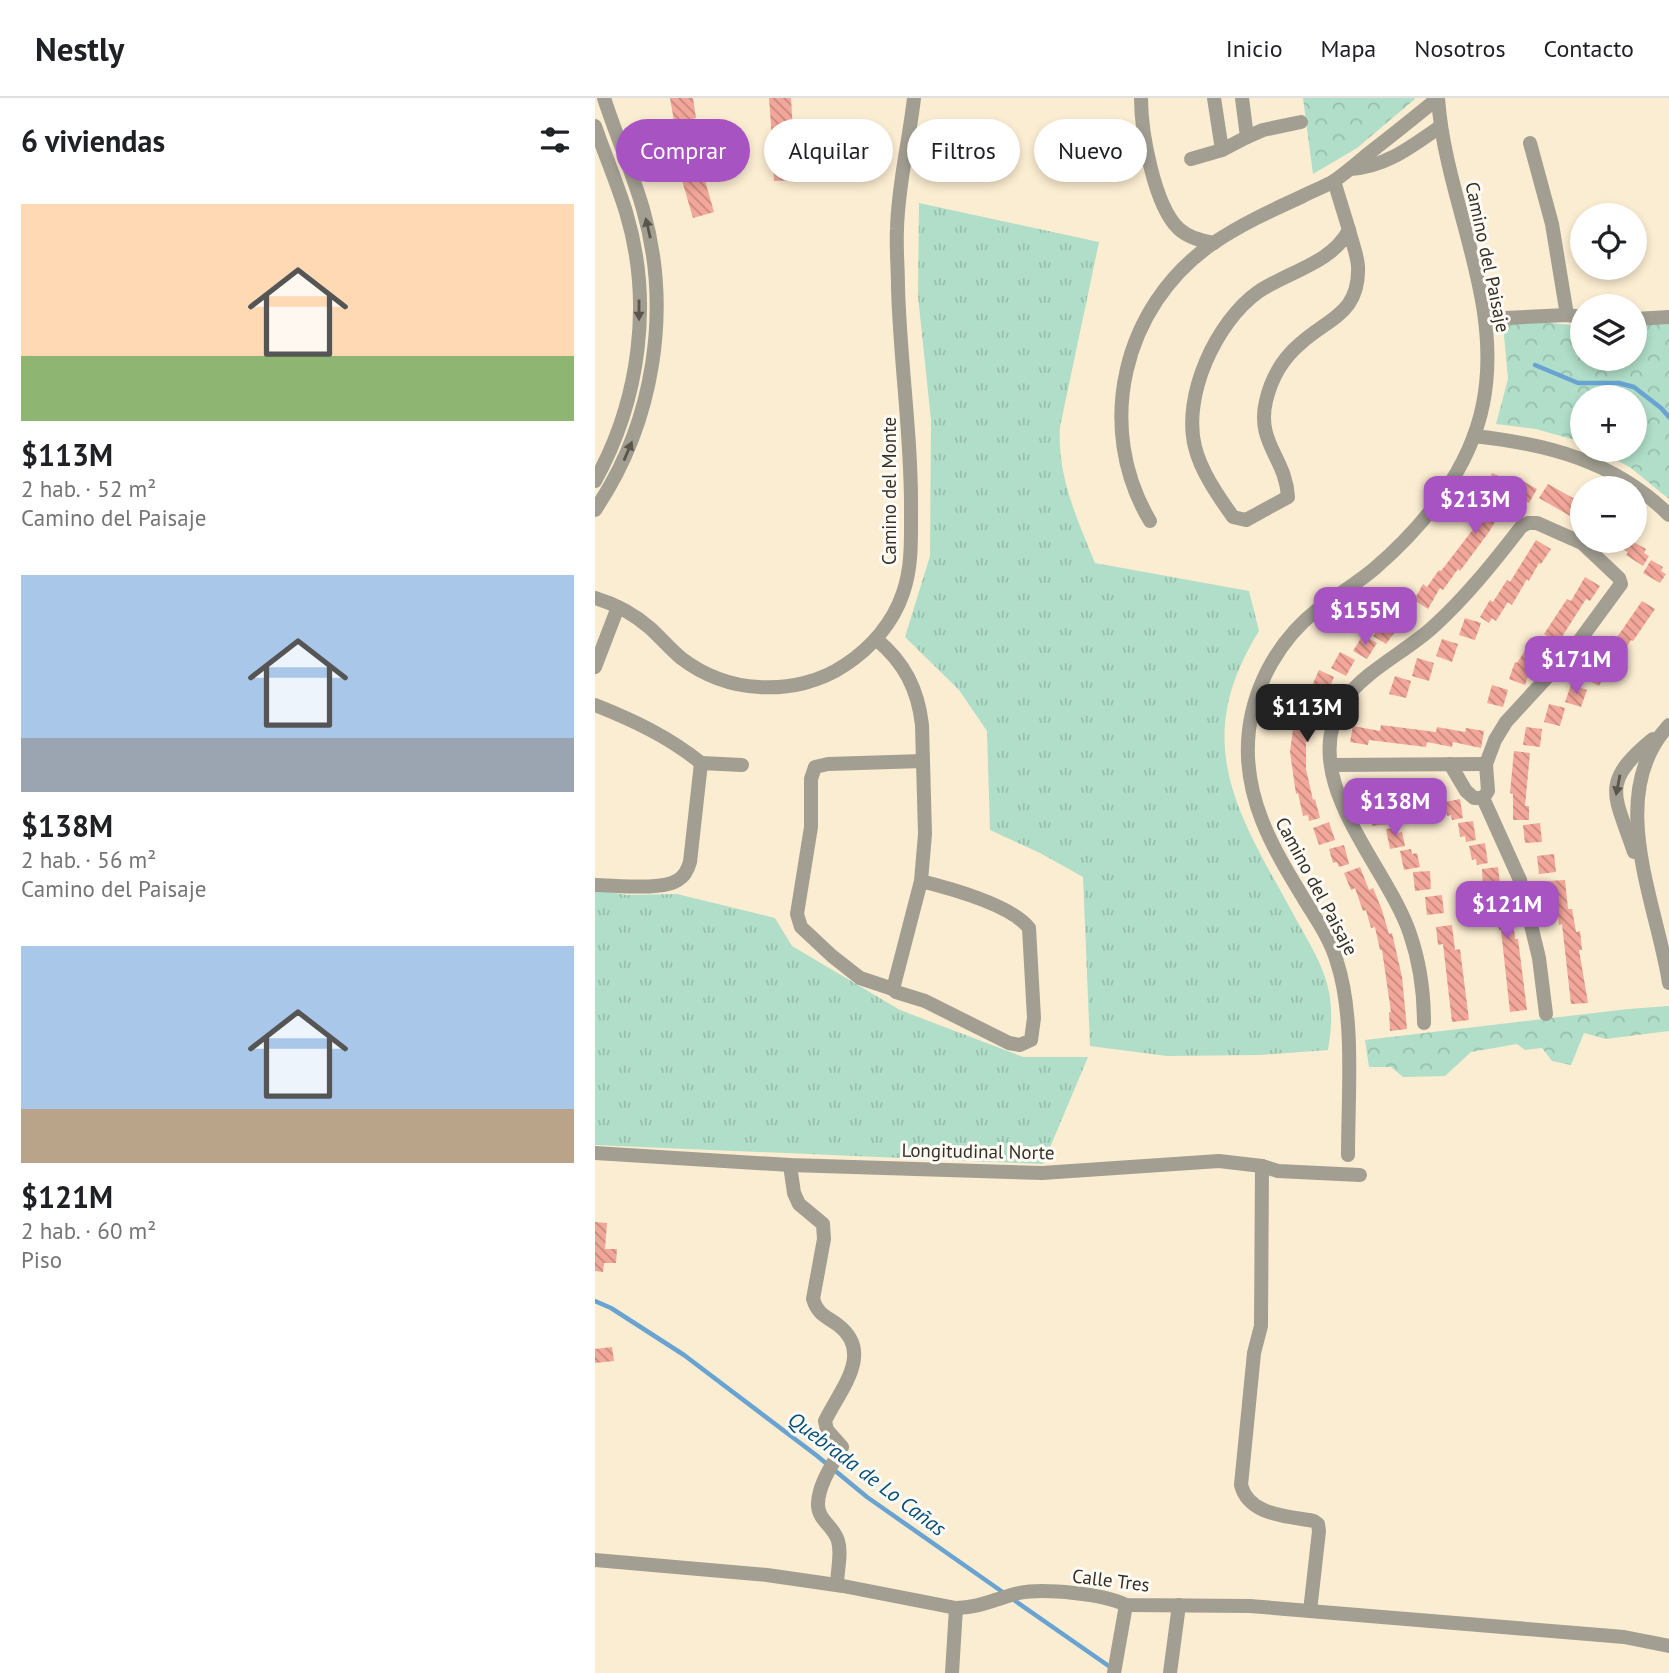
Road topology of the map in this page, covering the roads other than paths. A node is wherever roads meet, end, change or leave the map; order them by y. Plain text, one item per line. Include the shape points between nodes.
1 (604, 98) edge
2 (914, 98) edge
3 (1141, 98) edge
4 (1214, 98) edge
5 (1243, 98) edge
6 (1438, 98) edge
7 (1301, 122) dead end
8 (1441, 126) junction
9 (595, 127) edge
10 (1247, 137) junction
11 (1530, 143) dead end
12 (1222, 150) junction
13 (1191, 159) dead end
14 (1350, 169) junction
15 (1334, 181) junction
16 (1349, 230) junction
17 (1214, 243) junction
18 (1570, 299) edge
19 (1570, 316) edge
20 (1669, 317) edge
21 (1647, 318) edge
22 (1485, 319) junction
23 (1474, 436) junction
24 (1608, 476) edge
25 (595, 481) edge
26 (601, 491) edge
27 (1647, 494) edge
28 (595, 510) edge
29 (1669, 514) edge
30 (1150, 521) dead end
31 (1570, 537) edge
32 (1594, 553) edge
33 (595, 598) edge
34 (618, 607) junction
35 (876, 639) junction
36 (595, 667) edge
37 (595, 705) edge
38 (1665, 730) edge
39 (923, 761) junction
40 (701, 763) junction
41 (1450, 764) junction
42 (1486, 764) junction
43 (742, 765) dead end
44 (1332, 765) junction
45 (1483, 798) junction
46 (1643, 866) junction
47 (921, 881) junction
48 (595, 885) edge
49 (1669, 983) edge
50 (893, 989) junction
51 (1546, 1014) dead end
52 (1424, 1023) dead end
53 (595, 1153) edge
54 (1348, 1155) dead end
55 (790, 1165) junction
56 (1262, 1166) junction
57 (1360, 1175) dead end
58 (595, 1560) edge
59 (837, 1585) junction
60 (1126, 1605) junction
61 (1179, 1605) junction
62 (956, 1608) junction
63 (1310, 1611) junction
64 (1669, 1646) edge
65 (952, 1673) edge
66 (1114, 1673) edge
67 (1170, 1673) edge

26 -> 1 street via 620,469 639,420 652,369 657,316 644,210
2 - 35 street, Camino del Monte via 897,229 911,474 910,562 902,595
3 - 17 street via 1146,147 1165,209 1186,234
4 - 12 street
5 - 10 street
6 - 8 street, Camino del Paisaje
6 - 14 street
7 - 10 street
8 - 14 street via 1393,158 1372,167
8 - 22 street, Camino del Paisaje
9 -> 25 street via 633,238 640,314 631,389 616,438
10 - 12 street
11 - 18 street
12 - 13 street
14 - 15 street
15 - 16 street
15 - 17 street
16 - 16 street via 1358,267 1353,296 1337,318 1291,352 1266,401 1263,430 1287,481 1288,497 1246,520 1233,517 1194,444 1194,406 1203,369 1219,336 1248,301 1327,256
17 - 30 street via 1182,269 1155,301 1136,336 1125,373 1120,411 1123,449 1133,487
19 - 22 street
20 - 21 street
22 - 23 street, Camino del Paisaje via 1487,384
23 - 24 street via 1569,454
23 - 54 street, Camino del Paisaje via 1448,486 1414,530 1289,637 1266,673 1251,715 1248,761 1256,807 1269,841 1330,943 1341,976 1349,1021
26 - 28 street
27 - 29 street
31 - 44 street via 1537,523 1521,527 1432,628 1352,691 1334,722
32 - 42 street via 1621,584 1574,648 1506,722
33 - 34 street, Camino del Monte
34 - 35 street, Camino del Monte via 695,667 726,681 758,687 792,686 824,677
34 - 36 street
35 - 39 street via 896,657 914,688
37 - 40 street via 638,723
38 - 46 street via 1645,769 1639,793 1637,822
38 -> 46 street via 1621,772 1615,789 1626,832
39 - 47 street
39 - 50 street via 828,764 815,767 811,779 811,827 797,914 801,928 860,978
40 - 43 street
40 - 48 street via 690,862 684,875 665,885
41 - 42 street
41 - 44 street
41 - 45 street via 1466,791
42 - 45 street via 1488,791
44 - 52 street via 1332,779 1344,807 1410,932 1419,967
45 - 51 street via 1520,880 1539,958
46 - 49 street
47 - 50 street
47 - 50 street via 960,891 1014,915 1029,928 1033,1036 1020,1045 1009,1043
53 - 55 street, Longitudinal Norte
55 - 56 street, Longitudinal Norte via 1042,1173 1207,1161
55 - 59 street via 799,1204 823,1224 815,1307 850,1337 854,1352 854,1368 825,1421 842,1447 818,1501 819,1513 839,1544
56 - 57 street, Longitudinal Norte via 1278,1171
56 - 63 street via 1261,1326 1254,1353 1241,1485 1249,1501 1264,1510 1318,1524
58 - 59 street, Calle Tres
59 - 62 street, Calle Tres
60 - 61 street, Calle Tres
60 - 62 street, Calle Tres via 1113,1598 1038,1591 975,1608
60 - 66 street
61 - 63 street, Calle Tres
61 - 67 street
62 - 65 street
63 - 64 street, Calle Tres via 1624,1637

